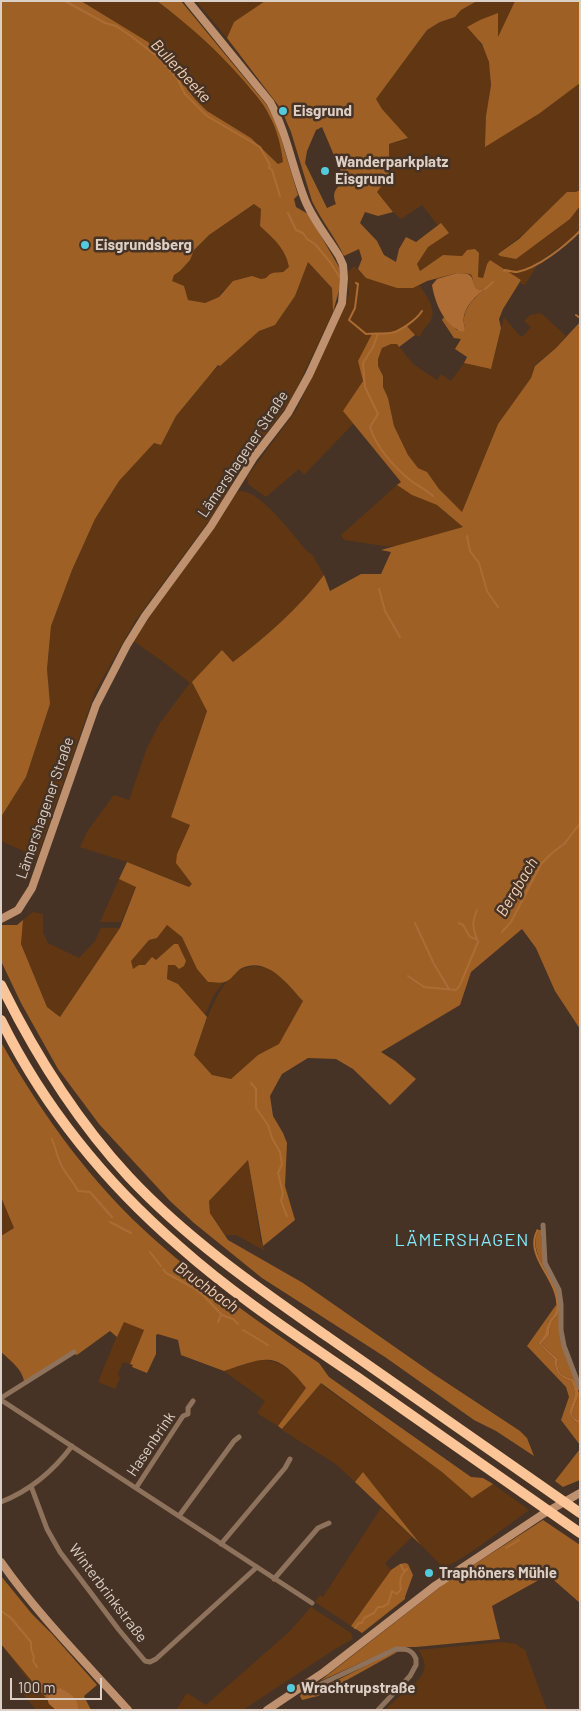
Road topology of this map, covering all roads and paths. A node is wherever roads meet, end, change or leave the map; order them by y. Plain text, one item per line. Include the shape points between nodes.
1 (188, 1) edge
2 (1, 919) edge
3 (1, 985) edge
4 (1, 1020) edge
5 (543, 1225) dead end
6 (74, 1352) dead end
7 (580, 1388) edge
8 (1, 1399) edge
9 (193, 1401) dead end
10 (239, 1437) dead end
11 (72, 1446) junction
12 (290, 1459) dead end
13 (31, 1486) junction
14 (136, 1488) junction
15 (580, 1493) edge
16 (1, 1502) edge
17 (580, 1513) edge
18 (179, 1516) junction
19 (329, 1523) dead end
20 (580, 1533) edge
21 (221, 1544) junction
22 (1, 1562) edge
23 (257, 1567) junction
24 (274, 1578) junction
25 (312, 1603) dead end
26 (310, 1682) junction
27 (128, 1710) edge
28 (267, 1710) edge
29 (378, 1710) edge

1 - 2 main road, Lämershagener Straße via 275,111 306,202 339,256 344,294 293,406 254,457 211,526 127,645 94,711 32,888 18,910
3 - 17 highway via 24,1031 65,1098 128,1176 163,1211 292,1313
4 - 20 highway via 62,1120 101,1169 180,1248 226,1285
5 - 7 street via 545,1264 559,1290 564,1346
6 - 8 street
8 - 11 street
9 - 14 street, Hasenbrink via 188,1408 189,1415 183,1416
10 - 18 street
11 - 13 street
11 - 14 street
12 - 21 street
13 - 16 street
13 - 23 street, Winterbrinkstraße via 58,1548 145,1661 156,1659
14 - 18 street
15 - 26 main road via 436,1585
18 - 21 street
19 - 24 street via 318,1528
21 - 23 street
22 - 27 main road via 36,1608
23 - 24 street
24 - 25 street
26 - 28 main road
26 - 29 street via 319,1686 396,1649 405,1648 416,1659 414,1671

